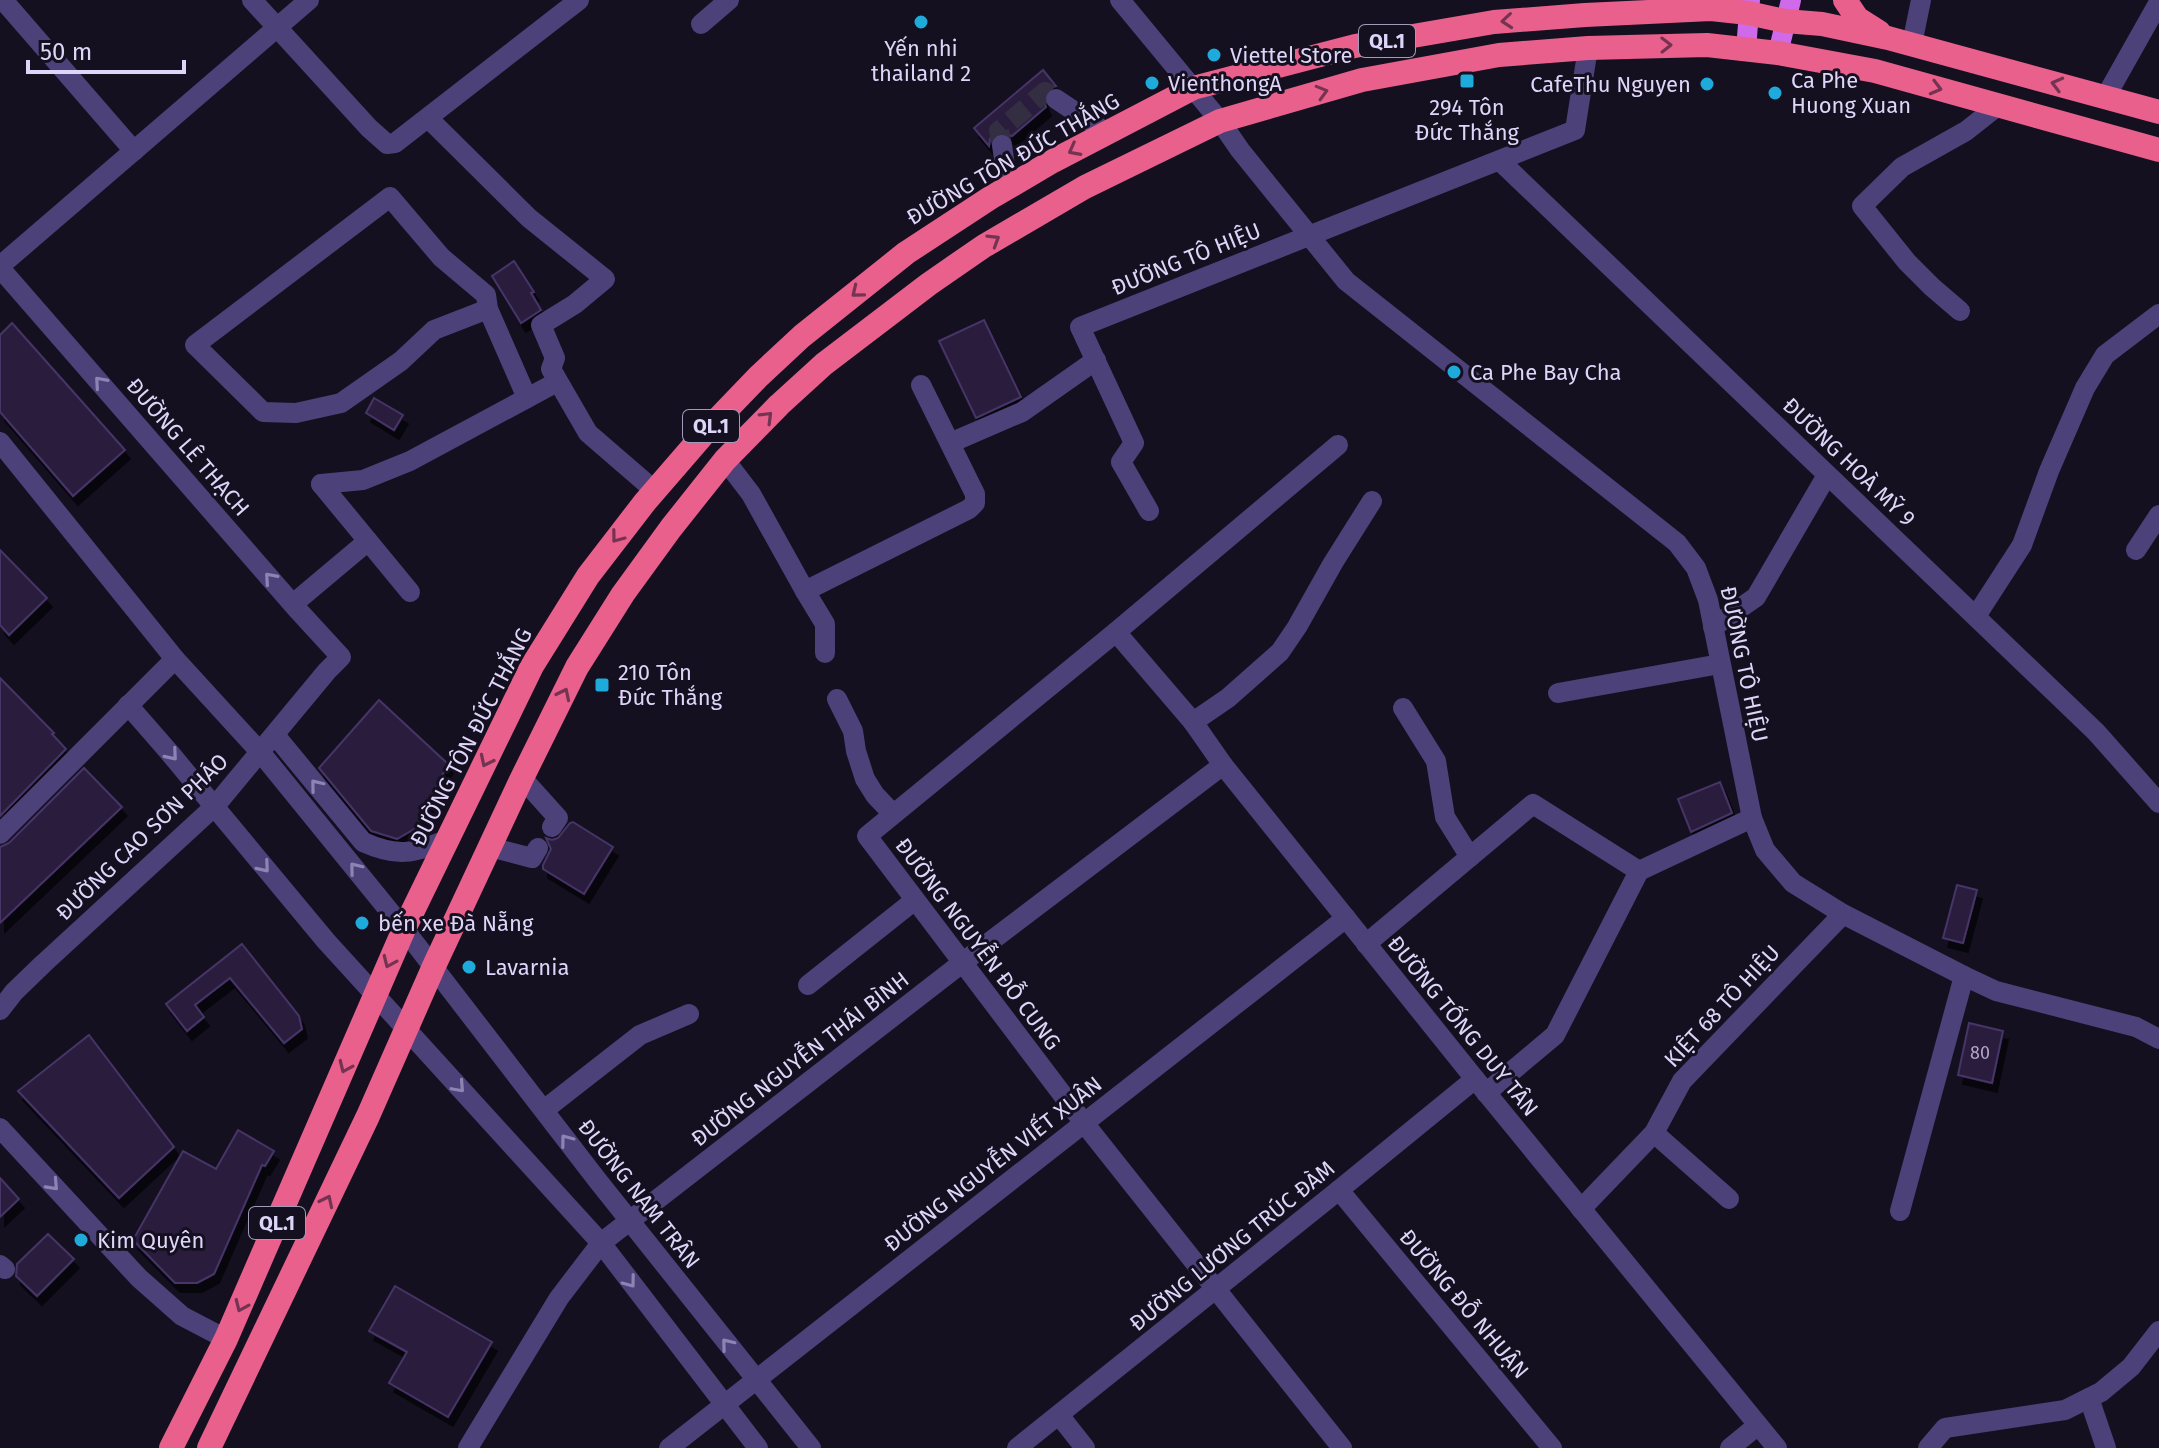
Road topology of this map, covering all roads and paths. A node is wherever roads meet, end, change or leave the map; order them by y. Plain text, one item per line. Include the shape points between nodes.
1 (3, 0) edge
2 (252, 0) edge
3 (309, 0) edge
4 (579, 0) edge
5 (729, 0) edge
6 (1120, 0) edge
7 (1687, 0) edge
8 (1845, 0) edge
9 (1921, 0) edge
10 (2159, 2) edge
11 (1749, 6) edge
12 (1788, 10) edge
13 (1650, 11) junction
14 (701, 24) dead end
15 (277, 28) junction
16 (1900, 41) junction
17 (1588, 48) junction
18 (1746, 49) junction
19 (1778, 53) junction
20 (1193, 88) junction
21 (2105, 98) junction
22 (1056, 99) dead end
23 (1999, 105) junction
24 (2159, 111) edge
25 (428, 118) junction
26 (1220, 121) junction
27 (1107, 133) junction
28 (1002, 145) tunnel mouth
29 (2159, 150) edge
30 (134, 151) junction
31 (1500, 161) junction
32 (1008, 187) junction
33 (1310, 236) junction
34 (906, 253) junction
35 (0, 267) edge
36 (929, 284) junction
37 (488, 309) junction
38 (1960, 311) dead end
39 (2159, 314) edge
40 (1096, 360) junction
41 (557, 382) junction
42 (921, 385) dead end
43 (527, 398) junction
44 (0, 442) edge
45 (950, 443) junction
46 (1338, 445) dead end
47 (725, 460) junction
48 (1827, 475) junction
49 (654, 490) junction
50 (1372, 501) dead end
51 (1149, 511) dead end
52 (2159, 515) edge
53 (368, 541) junction
54 (2136, 550) dead end
55 (805, 591) junction
56 (410, 592) dead end
57 (293, 604) junction
58 (1976, 616) junction
59 (1713, 627) junction
60 (1116, 632) junction
61 (825, 653) dead end
62 (341, 657) joint
63 (175, 659) junction
64 (1720, 664) junction
65 (1558, 693) dead end
66 (837, 699) dead end
67 (128, 705) junction
68 (1403, 708) dead end
69 (1193, 722) junction
70 (275, 735) junction
71 (261, 753) junction
72 (1223, 765) junction
73 (522, 778) junction
74 (2159, 803) edge
75 (215, 806) junction
76 (893, 814) junction
77 (1752, 818) junction
78 (552, 827) dead end
79 (0, 834) edge
80 (447, 840) junction
81 (490, 847) junction
82 (538, 848) dead end
83 (1470, 857) junction
84 (1639, 871) junction
85 (915, 900) junction
86 (1843, 914) junction
87 (1346, 918) junction
88 (404, 929) junction
89 (1366, 944) junction
90 (962, 963) junction
91 (434, 966) junction
92 (1964, 976) junction
93 (808, 985) dead end
94 (375, 995) junction
95 (0, 1010) edge
96 (689, 1014) dead end
97 (407, 1029) junction
98 (2159, 1039) edge
99 (1480, 1086) junction
100 (544, 1110) junction
101 (1084, 1123) junction
102 (0, 1128) edge
103 (1654, 1133) junction
104 (1339, 1190) junction
105 (1729, 1199) dead end
106 (1581, 1209) junction
107 (1900, 1211) dead end
108 (630, 1221) junction
109 (601, 1243) junction
110 (1216, 1289) junction
111 (2159, 1331) edge
112 (226, 1339) junction
113 (756, 1380) junction
114 (2089, 1398) junction
115 (724, 1405) junction
116 (1059, 1415) junction
117 (1758, 1425) junction
118 (171, 1448) edge
119 (209, 1448) edge
120 (468, 1448) edge
121 (669, 1448) edge
122 (758, 1448) edge
123 (811, 1448) edge
124 (1017, 1448) edge
125 (1085, 1448) edge
126 (1342, 1448) edge
127 (1552, 1448) edge
128 (1730, 1448) edge
129 (1777, 1448) edge
130 (1928, 1448) edge
131 (2106, 1448) edge

1 - 30 street
2 - 15 street
3 - 15 street
4 - 25 street
5 - 14 street
6 - 20 street, ĐƯỜNG TÔ HIỆU
7 - 13 highway
8 - 16 highway via 1857,18
9 - 16 street
10 - 21 street
11 - 12 highway, ĐƯỜNG TÔN ĐỨC THẮNG / QL.1
11 - 13 highway, ĐƯỜNG TÔN ĐỨC THẮNG / QL.1
11 - 18 main road
12 - 16 highway, ĐƯỜNG TÔN ĐỨC THẮNG / QL.1 via 1822,24
12 - 19 main road
13 -> 20 highway, ĐƯỜNG TÔN ĐỨC THẮNG / QL.1 via 1494,22 1355,46
15 - 25 street via 387,144
15 - 30 street
21 -> 16 highway, ĐƯỜNG TÔN ĐỨC THẮNG / QL.1
17 -> 18 highway, QL.1
26 -> 17 highway, QL.1 via 1362,80 1499,55
17 - 31 street, ĐƯỜNG TÔ HIỆU via 1575,130
18 - 19 highway, QL.1
19 -> 23 highway, QL.1 via 1875,71
20 - 26 street, ĐƯỜNG TÔ HIỆU
20 - 27 highway, ĐƯỜNG TÔN ĐỨC THẮNG / QL.1
21 - 24 highway, ĐƯỜNG TÔN ĐỨC THẮNG / QL.1
22 - 27 street
23 - 29 highway, QL.1
23 - 38 street via 1966,131 1902,167 1862,206 1907,262
25 - 41 street via 529,218 605,279 541,325 555,358 551,369
26 - 33 street, ĐƯỜNG TÔ HIỆU
36 -> 26 highway, QL.1 via 1073,193
27 -> 32 highway, ĐƯỜNG TÔN ĐỨC THẮNG / QL.1
28 - 32 street
30 - 35 street
31 - 33 street, ĐƯỜNG TÔ HIỆU
31 - 48 street, ĐƯỜNG HOÀ MỸ 9
32 - 34 highway, ĐƯỜNG TÔN ĐỨC THẮNG / QL.1
33 - 40 street, ĐƯỜNG TÔ HIỆU via 1080,327
33 - 59 street, ĐƯỜNG TÔ HIỆU via 1346,281 1374,305 1677,543 1696,568
34 - 36 highway
34 -> 49 highway, ĐƯỜNG TÔN ĐỨC THẮNG / QL.1 via 758,377
57 -> 35 street, ĐƯỜNG LÊ THẠCH
47 -> 36 highway, QL.1 via 824,364
37 - 37 street via 434,330 401,361 341,403 296,413 263,412 195,345 390,197 441,257 486,295
37 - 43 street
39 - 58 street via 2105,355 2085,388 2022,545
40 - 45 street via 1022,412
40 - 51 street via 1134,443 1121,462
41 - 43 street
41 - 49 street via 588,433
42 - 45 street
43 - 53 street via 410,461 363,480 321,484
44 - 63 street
45 - 55 street via 975,494 973,506
46 - 60 street, ĐƯỜNG NGUYỄN ĐỖ CUNG
47 - 55 street via 751,494
73 -> 47 highway, QL.1 via 577,667 623,594
48 - 58 street, ĐƯỜNG HOÀ MỸ 9
48 - 59 street via 1756,597
49 -> 80 highway, ĐƯỜNG TÔN ĐỨC THẮNG / QL.1 via 588,576 532,666
50 - 69 street via 1280,652
52 - 54 street
53 - 56 street
53 - 57 street
55 - 61 street via 825,624
57 - 62 street, ĐƯỜNG LÊ THẠCH
58 - 74 street, ĐƯỜNG HOÀ MỸ 9 via 2096,732
59 - 64 street, ĐƯỜNG TÔ HIỆU
60 - 69 street, ĐƯỜNG TỐNG DUY TÂN
60 - 76 street, ĐƯỜNG NGUYỄN ĐỖ CUNG
62 - 70 street, ĐƯỜNG CAO SƠN PHÁO
63 - 67 street
63 - 71 street
64 - 65 street
64 - 77 street, ĐƯỜNG TÔ HIỆU
66 - 76 street via 853,731 865,779
67 -> 75 street
67 - 79 street
68 - 83 street via 1436,761 1445,817
69 - 72 street, ĐƯỜNG TỐNG DUY TÂN
70 - 71 street, ĐƯỜNG CAO SƠN PHÁO
80 -> 70 street via 400,853 363,842
71 - 75 street, ĐƯỜNG CAO SƠN PHÁO
88 -> 71 street
72 - 87 street, ĐƯỜNG TỐNG DUY TÂN
72 - 90 street, ĐƯỜNG NGUYỄN THÁI BÌNH
73 - 78 street via 558,818
73 - 81 highway, QL.1
75 -> 94 street
75 - 95 street, ĐƯỜNG CAO SƠN PHÁO
76 - 85 street, ĐƯỜNG NGUYỄN ĐỖ CUNG via 867,836
77 - 84 street
77 - 86 street, ĐƯỜNG TÔ HIỆU via 1765,850 1793,883
80 - 88 highway, ĐƯỜNG TÔN ĐỨC THẮNG / QL.1
81 - 82 street via 532,858
81 - 91 highway, QL.1
83 - 84 street via 1533,804
83 - 89 street
84 - 99 street, ĐƯỜNG LƯƠNG TRÚC ĐÀM via 1555,1035
85 - 90 street, ĐƯỜNG NGUYỄN ĐỖ CUNG
85 - 93 street
86 - 92 street, ĐƯỜNG TÔ HIỆU
86 - 103 street, KIỆT 68 TÔ HIỆU via 1682,1081
87 - 89 street, ĐƯỜNG TỐNG DUY TÂN
87 - 101 street, ĐƯỜNG NGUYỄN VIẾT XUÂN
88 - 91 street, ĐƯỜNG NAM TRÂN
88 -> 94 highway, ĐƯỜNG TÔN ĐỨC THẮNG / QL.1
89 - 99 street, ĐƯỜNG TỐNG DUY TÂN
90 - 101 street, ĐƯỜNG NGUYỄN ĐỖ CUNG
90 - 108 street, ĐƯỜNG NGUYỄN THÁI BÌNH
91 - 97 highway, QL.1
91 - 100 street, ĐƯỜNG NAM TRÂN
92 - 98 street, ĐƯỜNG TÔ HIỆU via 1996,991 2136,1027
92 - 107 street
94 - 97 street
94 -> 112 highway, ĐƯỜNG TÔN ĐỨC THẮNG / QL.1
96 - 100 street via 640,1035
97 -> 109 street
119 -> 97 highway, QL.1
99 - 104 street, ĐƯỜNG LƯƠNG TRÚC ĐÀM
99 - 106 street, ĐƯỜNG TỐNG DUY TÂN
108 -> 100 street, ĐƯỜNG NAM TRÂN
101 - 110 street, ĐƯỜNG NGUYỄN ĐỖ CUNG
101 - 113 street, ĐƯỜNG NGUYỄN VIẾT XUÂN
102 -> 112 street via 139,1278 182,1316
103 - 105 street
103 - 106 street, KIỆT 68 TÔ HIỆU
104 - 110 street, ĐƯỜNG LƯƠNG TRÚC ĐÀM
104 - 127 street, ĐƯỜNG ĐỖ NHUẬN
106 - 117 street, ĐƯỜNG TỐNG DUY TÂN
108 - 109 street, ĐƯỜNG NGUYỄN THÁI BÌNH
113 -> 108 street, ĐƯỜNG NAM TRÂN
109 -> 115 street
109 - 120 street, ĐƯỜNG NGUYỄN THÁI BÌNH via 559,1298
110 - 116 street, ĐƯỜNG LƯƠNG TRÚC ĐÀM
110 - 126 street, ĐƯỜNG NGUYỄN ĐỖ CUNG
111 - 114 street via 2131,1367
112 - 118 highway, ĐƯỜNG TÔN ĐỨC THẮNG / QL.1
113 - 115 street, ĐƯỜNG NGUYỄN VIẾT XUÂN
113 - 123 street, ĐƯỜNG NAM TRÂN
114 - 130 street via 2065,1410 1945,1428
114 - 131 street
115 - 121 street, ĐƯỜNG NGUYỄN VIẾT XUÂN
115 - 122 street
116 - 124 street, ĐƯỜNG LƯƠNG TRÚC ĐÀM
116 - 125 street
117 - 128 street
117 - 129 street, ĐƯỜNG TỐNG DUY TÂN

